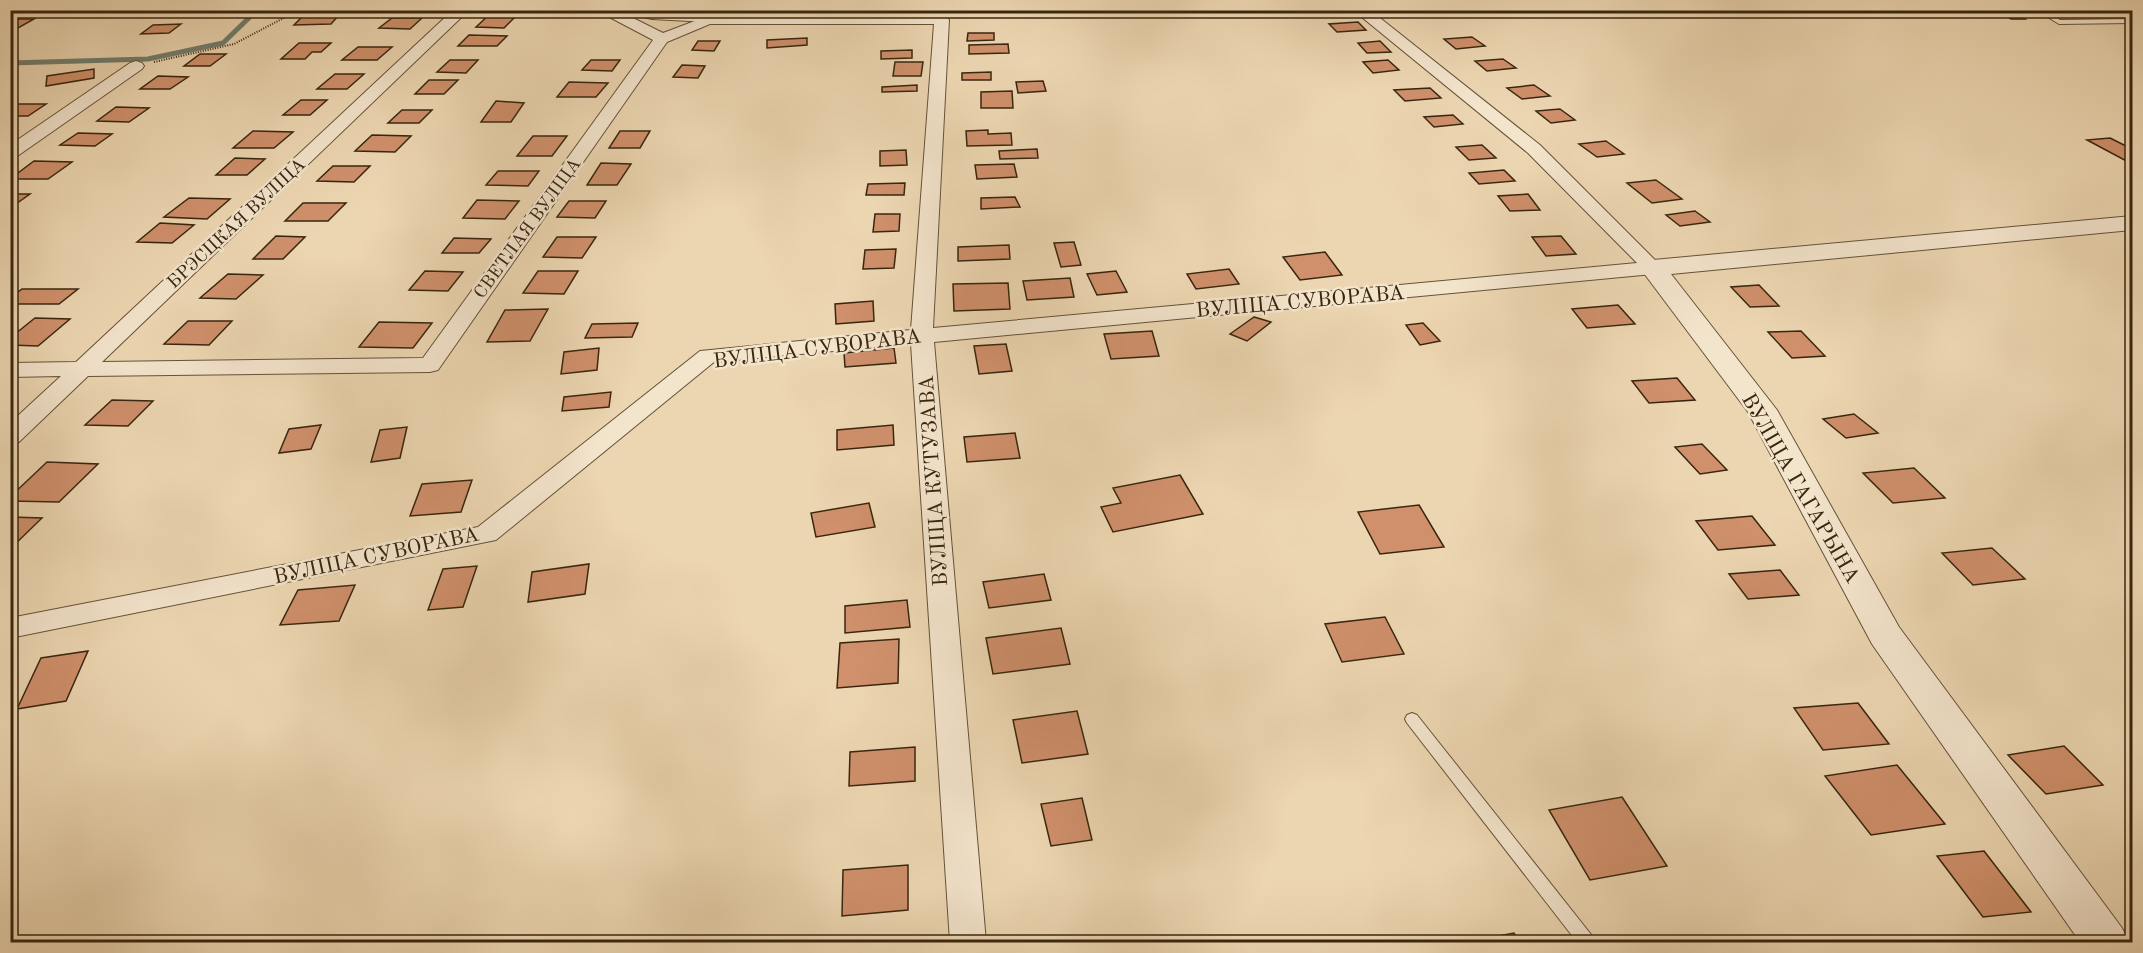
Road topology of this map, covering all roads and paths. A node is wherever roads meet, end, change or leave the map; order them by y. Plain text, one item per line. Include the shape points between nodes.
1 (299, 10) edge
2 (462, 10) edge
3 (603, 10) edge
4 (616, 10) edge
5 (1360, 10) edge
6 (2039, 10) edge
7 (745, 15) edge
8 (786, 15) edge
9 (839, 15) edge
10 (887, 15) edge
11 (700, 17) edge
12 (932, 17) edge
13 (2133, 21) edge
14 (662, 39) junction
15 (136, 66) joint
16 (10, 153) edge
17 (2133, 223) edge
18 (1653, 268) junction
19 (922, 336) junction
20 (10, 370) edge
21 (81, 370) junction
22 (10, 436) edge
23 (10, 628) edge
24 (1412, 719) dead end
25 (968, 942) edge
26 (1587, 942) edge
27 (2106, 942) edge

1 - 15 path via 234,44
2 - 21 street, БРЭСЦКАЯ ВУЛІЦА
3 - 14 street
4 - 11 lane via 652,17
5 - 18 street, ВУЛІЦА ГАГАРЫНА via 1534,149
6 - 13 lane via 2059,22
7 - 8 street
7 - 11 street
8 - 9 street
9 - 10 street
10 - 12 street
11 - 14 street
12 - 19 street, ВУЛІЦА КУТУЗАВА
14 - 21 street, СВЕТЛАЯ ВУЛІЦА via 430,365
15 - 16 street
17 - 18 street
18 - 19 street, ВУЛІЦА СУВОРАВА
18 - 27 street, ВУЛІЦА ГАГАРЫНА via 1762,411 1885,635
19 - 23 street, ВУЛІЦА СУВОРАВА via 708,356 486,534
19 - 25 street, ВУЛІЦА КУТУЗАВА
20 - 21 street
21 - 22 street, БРЭСЦКАЯ ВУЛІЦА
24 - 26 lane

